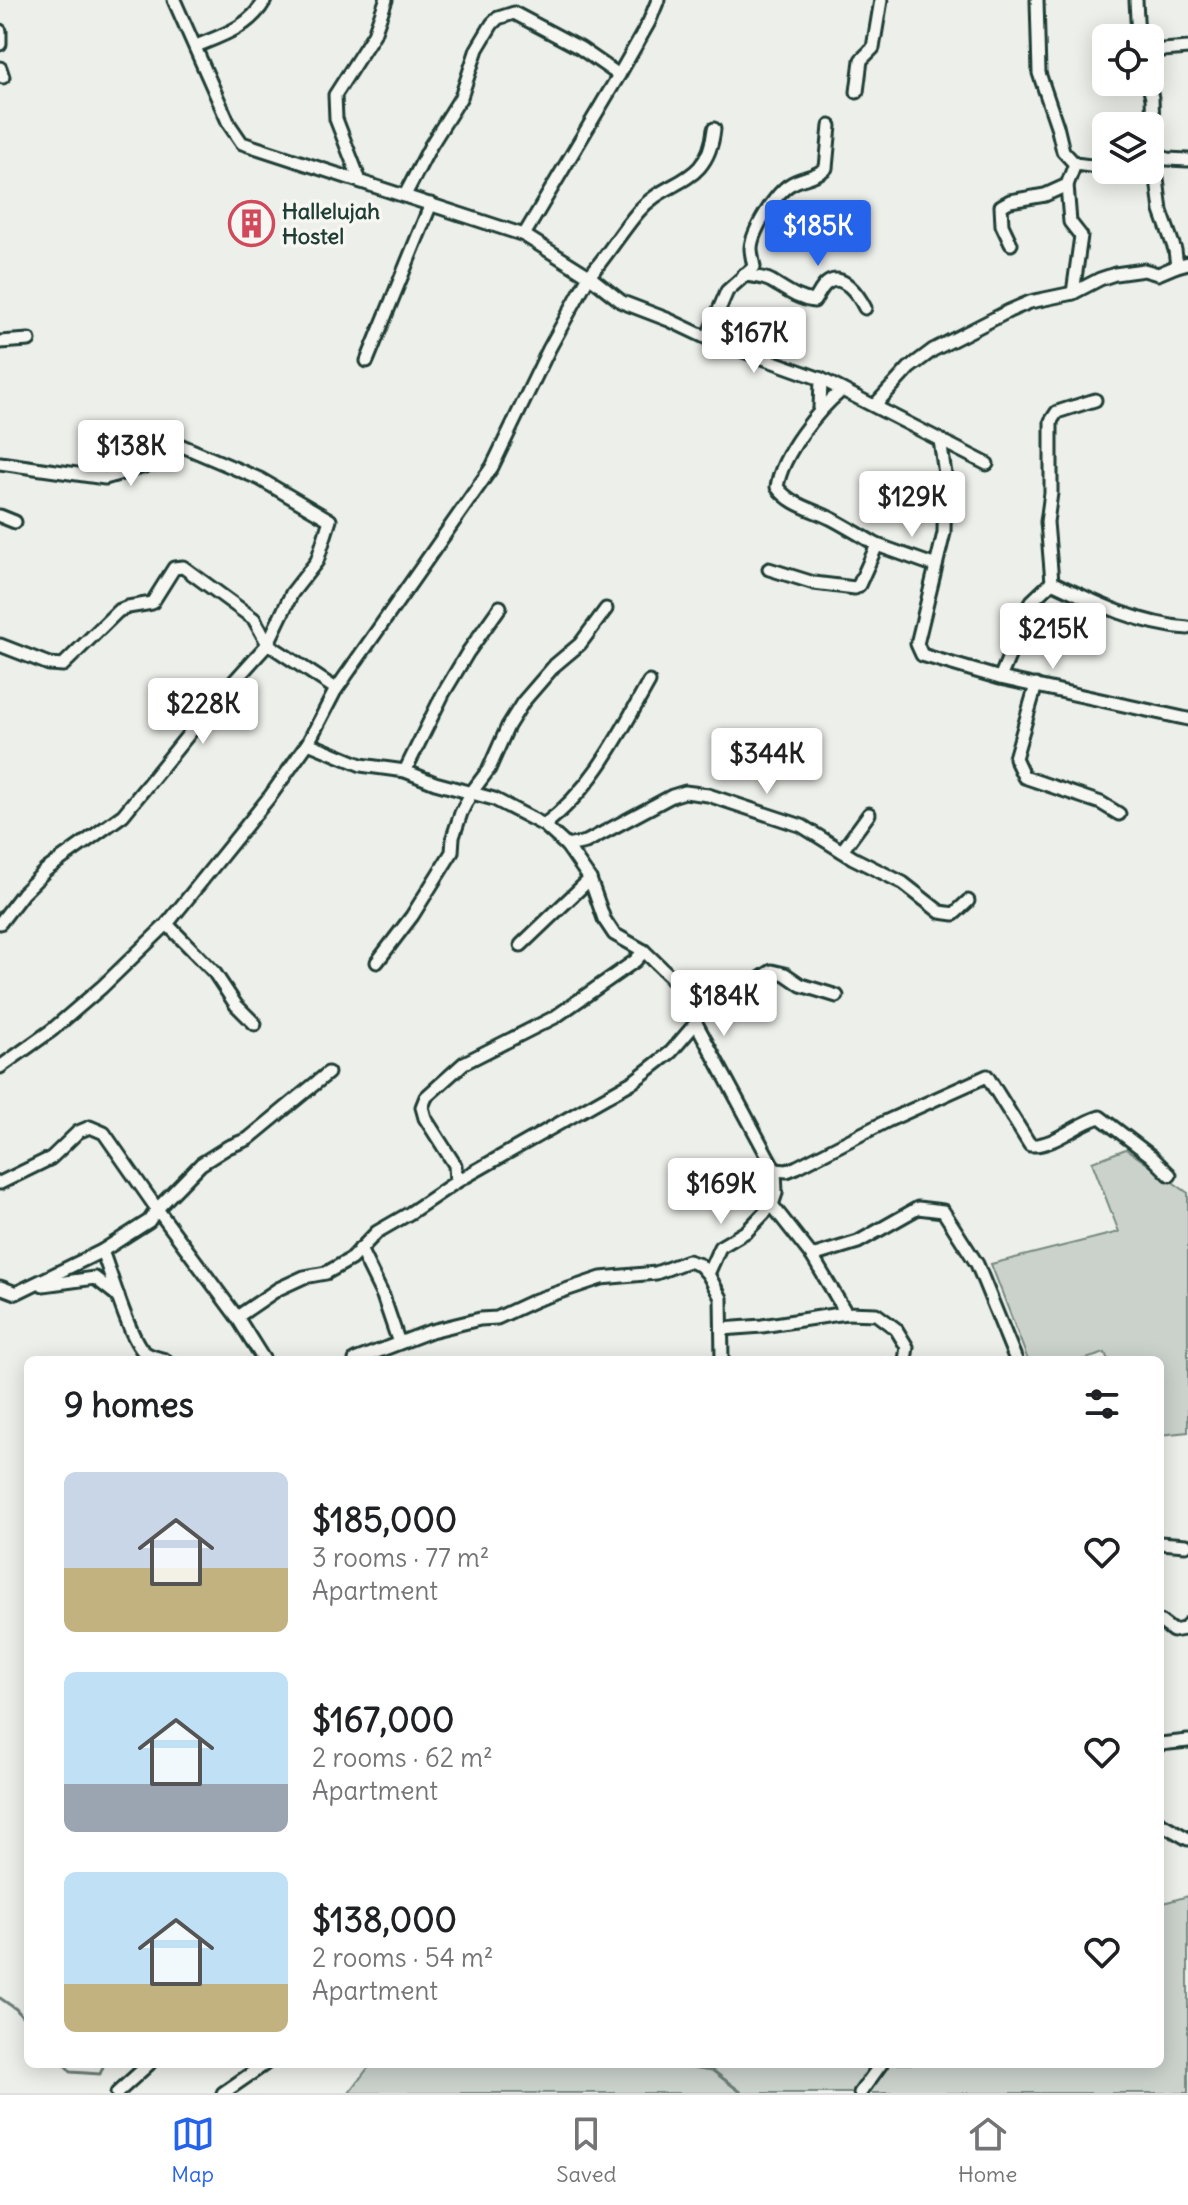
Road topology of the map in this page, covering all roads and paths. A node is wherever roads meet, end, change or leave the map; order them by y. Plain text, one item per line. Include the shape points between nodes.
1 (174, 0) edge
2 (265, 0) edge
3 (386, 0) edge
4 (658, 0) edge
5 (881, 0) edge
6 (1037, 0) edge
7 (1136, 0) edge
8 (1137, 24) edge
9 (0, 31) edge
10 (0, 44) edge
11 (196, 46) junction
12 (1188, 48) edge
13 (1164, 50) edge
14 (619, 75) junction
15 (857, 92) dead end
16 (830, 126) dead end
17 (714, 129) dead end
18 (1164, 158) edge
19 (1188, 160) edge
20 (1075, 164) junction
21 (1092, 166) edge
22 (360, 181) junction
23 (1157, 184) edge
24 (1067, 185) junction
25 (405, 195) junction
26 (431, 204) junction
27 (524, 235) junction
28 (1011, 244) dead end
29 (1182, 264) edge
30 (744, 275) junction
31 (589, 276) junction
32 (1073, 293) junction
33 (865, 308) dead end
34 (707, 338) junction
35 (29, 340) dead end
36 (0, 342) edge
37 (367, 361) dead end
38 (821, 379) junction
39 (842, 390) junction
40 (1095, 400) dead end
41 (875, 405) junction
42 (820, 408) junction
43 (940, 440) junction
44 (0, 463) edge
45 (987, 464) dead end
46 (0, 516) edge
47 (15, 522) dead end
48 (877, 545) junction
49 (936, 566) junction
50 (769, 569) dead end
51 (1052, 582) junction
52 (500, 607) dead end
53 (606, 609) dead end
54 (1188, 628) edge
55 (267, 643) junction
56 (0, 645) edge
57 (1000, 678) junction
58 (649, 682) dead end
59 (1036, 685) junction
60 (336, 689) junction
61 (1188, 719) edge
62 (308, 743) junction
63 (405, 771) junction
64 (471, 793) junction
65 (869, 814) dead end
66 (1119, 814) dead end
67 (544, 825) junction
68 (567, 846) junction
69 (842, 851) junction
70 (590, 879) junction
71 (968, 901) dead end
72 (0, 923) edge
73 (167, 924) junction
74 (521, 945) dead end
75 (644, 951) junction
76 (377, 962) dead end
77 (837, 996) dead end
78 (696, 1016) junction
79 (255, 1024) dead end
80 (0, 1067) edge
81 (328, 1073) dead end
82 (775, 1170) junction
83 (1170, 1175) dead end
84 (456, 1182) junction
85 (0, 1183) edge
86 (772, 1205) junction
87 (157, 1209) junction
88 (360, 1249) junction
89 (102, 1251) junction
90 (812, 1256) junction
91 (708, 1274) junction
92 (0, 1287) edge
93 (30, 1287) junction
94 (118, 1296) junction
95 (846, 1313) junction
96 (237, 1317) junction
97 (722, 1329) junction
98 (399, 1343) junction
99 (152, 1356) edge
100 (261, 1356) edge
101 (365, 1356) edge
102 (722, 1356) edge
103 (906, 1356) edge
104 (1014, 1356) edge
105 (1164, 1543) edge
106 (1186, 1545) dead end
107 (1164, 1624) edge
108 (1188, 1624) edge
109 (1188, 1741) edge
110 (1164, 1744) edge
111 (1164, 1825) edge
112 (1188, 1839) edge
113 (145, 2068) edge
114 (259, 2068) edge
115 (878, 2068) edge
116 (117, 2093) edge
117 (223, 2093) edge
118 (860, 2093) edge

1 - 11 street
2 - 11 street via 236,30
3 - 22 street via 374,34 335,95 336,119
4 - 14 street
5 - 15 street via 873,48 861,60
6 - 20 street via 1039,73 1063,151
7 - 8 street
9 - 10 street
11 - 22 street via 242,143
12 - 13 street
14 - 25 street via 514,13 498,18 477,49 461,97
14 - 27 street
16 - 30 street via 826,168 789,184 776,198 751,247 754,267
17 - 31 street via 705,162 639,210
18 - 19 street
20 - 21 street
20 - 24 street
22 - 25 street
23 - 29 street via 1168,236
24 - 28 street via 1001,206
24 - 32 street via 1070,222 1081,236
25 - 26 street
26 - 27 street
26 - 37 street
27 - 31 street
29 - 32 street via 1158,274 1115,274
30 - 33 street via 768,280 810,301 835,280 859,295
30 - 34 street via 727,291
31 - 34 street via 622,302
31 - 60 street via 492,467
32 - 41 street via 1030,302 955,336 909,368
34 - 38 street
35 - 36 street
38 - 39 street
38 - 42 street
39 - 41 street
39 - 42 street
40 - 51 street via 1057,412 1051,421 1047,522
41 - 43 street
42 - 48 street via 779,474 777,487 800,506
43 - 45 street
43 - 49 street via 944,533
44 - 55 street via 105,478 161,461 167,447 180,445 260,479 330,520 317,561 292,593
46 - 47 street
48 - 49 street
48 - 50 street via 855,588
49 - 57 street via 919,651
51 - 54 street via 1114,612
51 - 57 street via 1032,601
52 - 63 street via 449,683
53 - 64 street via 523,702
55 - 56 street via 254,619 183,567 174,568 152,603 118,611 63,665
55 - 60 street
55 - 72 street via 123,815 46,870
57 - 59 street
58 - 67 street via 592,778
59 - 61 street
59 - 66 street via 1015,758 1024,777
60 - 62 street
62 - 63 street via 361,765
62 - 73 street
63 - 64 street
64 - 67 street
64 - 76 street via 452,852
65 - 69 street
67 - 68 street
68 - 69 street via 586,842 685,792 802,826
68 - 70 street
69 - 71 street via 903,883 940,912 954,914
70 - 74 street
70 - 75 street via 614,934
73 - 79 street
73 - 80 street via 72,1013
75 - 78 street via 671,977
75 - 84 street via 555,1017 464,1063 426,1097 425,1118 455,1165
77 - 78 street via 772,971 721,1007
78 - 82 street
78 - 84 street via 671,1052 634,1081
81 - 87 street via 248,1139 201,1164
82 - 83 street via 797,1167 987,1076 1030,1145 1040,1146 1100,1117
82 - 86 street
84 - 88 street via 377,1232
85 - 87 street via 51,1158 90,1127 104,1133
86 - 90 street
86 - 91 street via 747,1231 720,1247
87 - 89 street via 149,1221
87 - 96 street
88 - 96 street via 326,1273 278,1289
88 - 98 street
89 - 93 street
89 - 94 street
90 - 95 street
90 - 104 street via 858,1242 918,1208 943,1211 977,1264
91 - 97 street via 721,1298
91 - 98 street via 688,1261 656,1273 601,1278 497,1318
92 - 93 street via 16,1293
93 - 94 street via 95,1278
94 - 99 street via 141,1349
95 - 97 street
95 - 103 street via 876,1314 896,1329 907,1347
96 - 100 street
97 - 102 street
98 - 101 street
105 - 106 street
107 - 108 street via 1173,1631
109 - 110 street
111 - 112 street
113 - 116 street
114 - 117 street
115 - 118 street

